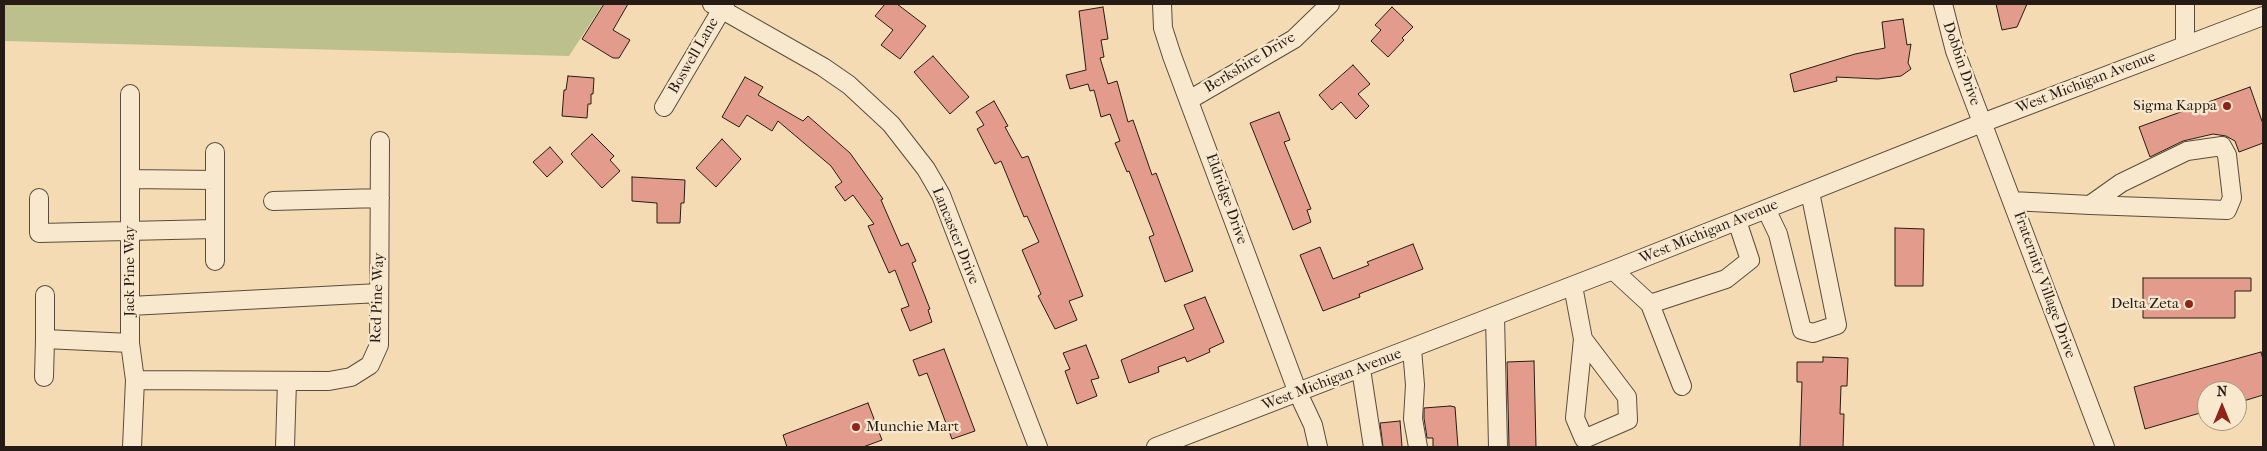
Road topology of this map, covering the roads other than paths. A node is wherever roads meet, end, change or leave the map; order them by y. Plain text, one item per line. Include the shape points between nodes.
1 (1162, 4) edge
2 (1330, 4) edge
3 (1943, 4) edge
4 (2185, 4) edge
5 (719, 6) edge
6 (2263, 16) edge
7 (2185, 45) junction
8 (130, 94) dead end
9 (1189, 100) junction
10 (664, 107) dead end
11 (1982, 123) junction
12 (380, 141) dead end
13 (215, 152) dead end
14 (130, 179) junction
15 (215, 180) junction
16 (1810, 192) junction
17 (39, 198) dead end
18 (380, 198) junction
19 (273, 201) dead end
20 (2012, 201) junction
21 (2090, 205) junction
22 (1766, 209) junction
23 (1737, 221) junction
24 (215, 229) junction
25 (130, 230) junction
26 (215, 261) dead end
27 (1613, 270) junction
28 (1573, 286) junction
29 (379, 293) junction
30 (45, 295) dead end
31 (1650, 304) junction
32 (130, 306) junction
33 (1495, 316) junction
34 (45, 339) junction
35 (1583, 339) junction
36 (130, 343) junction
37 (1412, 349) junction
38 (1361, 369) junction
39 (44, 377) dead end
40 (135, 380) junction
41 (287, 381) junction
42 (1682, 386) dead end
43 (1298, 393) junction
44 (132, 447) edge
45 (285, 447) edge
46 (1038, 447) edge
47 (1156, 447) edge
48 (1318, 447) edge
49 (1373, 447) edge
50 (1418, 447) edge
51 (1498, 447) edge
52 (2105, 447) edge

1 - 9 street, Eldridge Drive via 1163,28
2 - 9 street, Berkshire Drive via 1294,39
3 - 11 street, Dobbin Drive via 1955,51
4 - 7 street
5 - 10 street, Boswell Lane
5 - 46 street, Lancaster Drive via 849,84 891,124 926,169 941,195
6 - 7 street, West Michigan Avenue
7 - 11 street, West Michigan Avenue
8 - 14 street, Jack Pine Way
9 - 43 street, Eldridge Drive
11 - 16 street, West Michigan Avenue
11 - 20 street, Fraternity Village Drive
12 - 18 street, Red Pine Way
13 - 15 street
14 - 15 street
14 - 25 street, Jack Pine Way
15 - 24 street
16 - 22 street, West Michigan Avenue
16 - 22 street via 1837,325 1813,333 1802,330 1778,234
17 - 25 street via 39,233
18 - 19 street
18 - 29 street, Red Pine Way
20 - 21 street
20 - 52 street, Fraternity Village Drive
21 - 21 street via 2227,210 2232,198 2227,155 2222,146 2188,151 2121,183
22 - 23 street, West Michigan Avenue
23 - 27 street, West Michigan Avenue
23 - 31 street via 1750,260 1726,279
24 - 25 street
24 - 26 street
25 - 32 street, Jack Pine Way
27 - 28 street, West Michigan Avenue
27 - 31 street
28 - 33 street, West Michigan Avenue
28 - 35 street
29 - 32 street
29 - 41 street, Red Pine Way via 379,345 370,365 351,377 328,381
30 - 34 street
31 - 42 street
32 - 36 street, Jack Pine Way
33 - 37 street, West Michigan Avenue
33 - 51 street
34 - 36 street
34 - 39 street
35 - 35 street via 1575,418 1584,439 1628,420 1627,397
36 - 40 street, Jack Pine Way
37 - 38 street, West Michigan Avenue
37 - 50 street via 1413,419
38 - 43 street, West Michigan Avenue
38 - 49 street
40 - 41 street, Red Pine Way
40 - 44 street, Jack Pine Way
41 - 45 street
43 - 47 street, West Michigan Avenue
43 - 48 street, Eldridge Drive via 1313,425

